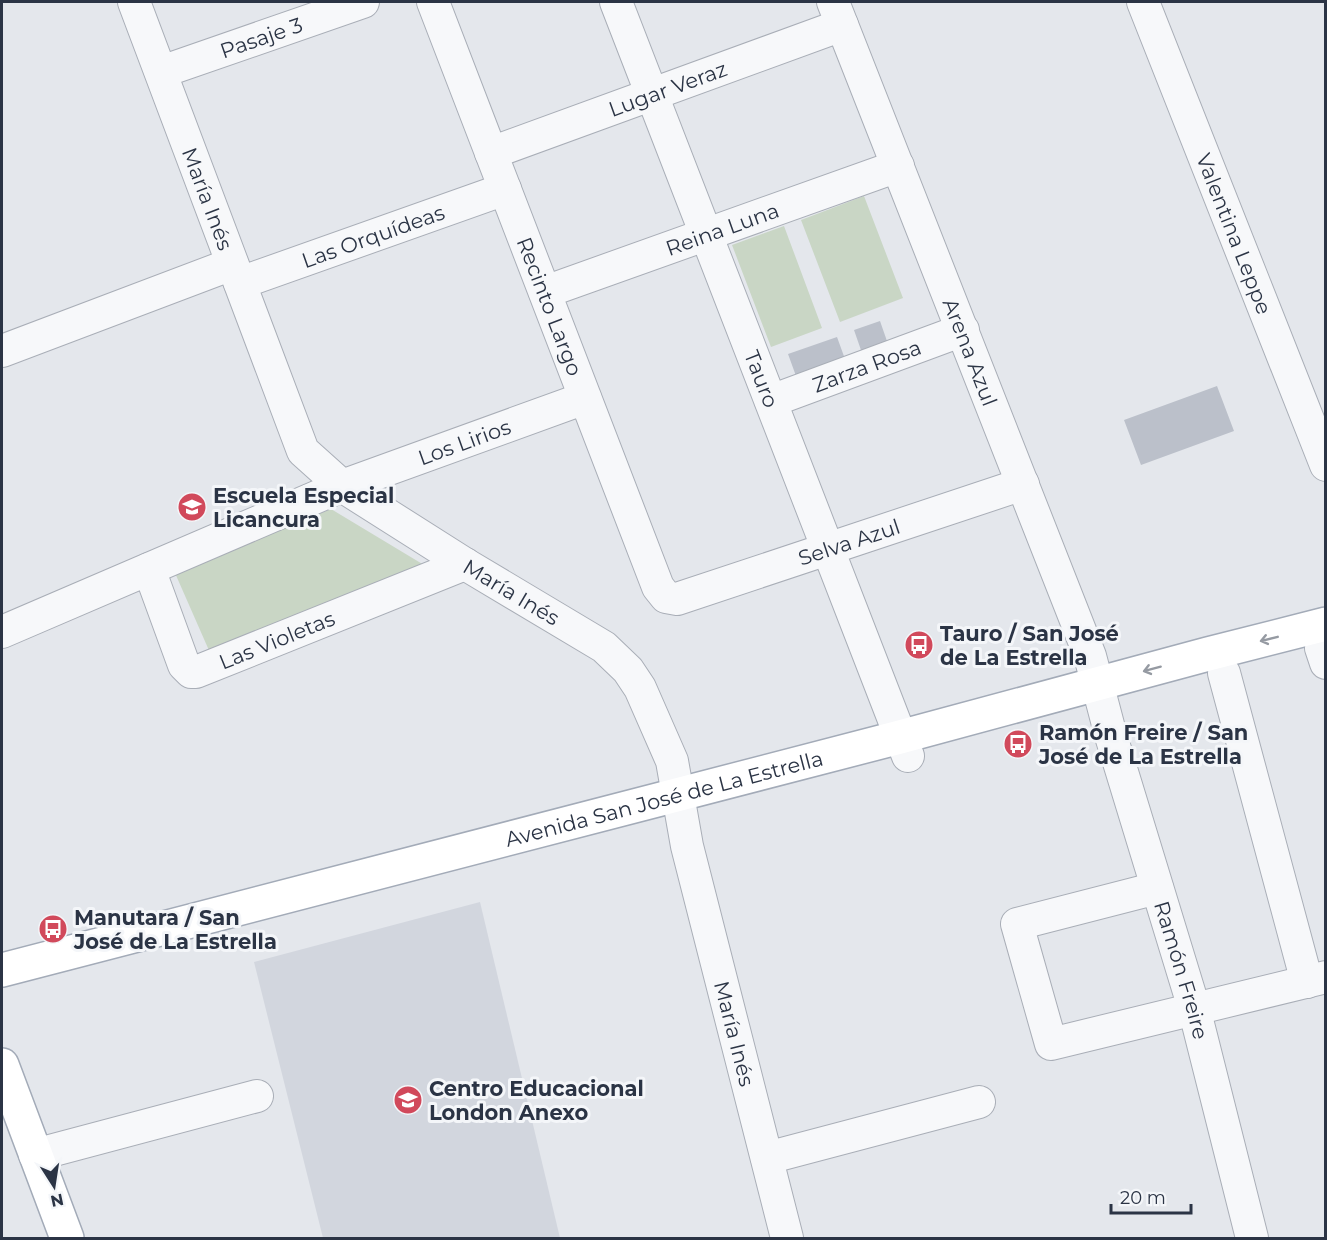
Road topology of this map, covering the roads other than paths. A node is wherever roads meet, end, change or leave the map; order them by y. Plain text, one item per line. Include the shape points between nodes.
1 (134, 2) edge
2 (363, 2) edge
3 (433, 2) edge
4 (616, 2) edge
5 (1143, 2) edge
6 (838, 13) edge
7 (161, 72) junction
8 (652, 93) junction
9 (491, 153) junction
10 (898, 166) junction
11 (505, 189) junction
12 (706, 234) junction
13 (236, 273) junction
14 (545, 292) junction
15 (963, 330) junction
16 (2, 351) edge
17 (585, 398) junction
18 (771, 401) junction
19 (1326, 465) edge
20 (1023, 484) junction
21 (342, 486) junction
22 (827, 548) junction
23 (465, 564) junction
24 (149, 569) junction
25 (677, 599) joint
26 (2, 632) edge
27 (1325, 646) edge
28 (1224, 673) junction
29 (1099, 695) junction
30 (904, 747) junction
31 (680, 805) junction
32 (1157, 888) junction
33 (2, 970) edge
34 (1316, 979) edge
35 (2, 992) edge
36 (1194, 1008) junction
37 (2, 1065) edge
38 (257, 1096) dead end
39 (979, 1102) dead end
40 (35, 1155) junction
41 (767, 1158) junction
42 (67, 1239) edge
43 (787, 1239) edge
44 (1252, 1239) edge

1 - 7 street, María Inés
2 - 7 street, Pasaje 3
3 - 9 street, Recinto Largo
4 - 8 street, Tauro
5 - 19 street, Valentina Leppe
6 - 8 street, Lugar Veraz
6 - 10 street, Arena Azul
7 - 13 street, María Inés
8 - 9 street, Lugar Veraz
8 - 12 street, Tauro
9 - 11 street, Recinto Largo
10 - 12 street, Reina Luna
10 - 15 street, Arena Azul
11 - 13 street, Las Orquídeas
11 - 14 street, Recinto Largo
12 - 14 street, Reina Luna
12 - 18 street, Tauro
13 - 16 street, Las Orquídeas
13 - 21 street, María Inés via 303,451
14 - 17 street, Recinto Largo
15 - 18 street, Zarza Rosa
15 - 20 street, Arena Azul
17 - 21 street, Los Lirios
17 - 25 street, Recinto Largo via 658,587 666,597
18 - 22 street, Tauro
20 - 22 street, Selva Azul
20 - 29 street, Arena Azul via 1090,656
21 - 23 street, María Inés
21 - 24 street
22 - 25 street, Selva Azul
22 - 30 street, Tauro
23 - 24 street, Las Violetas via 196,672 190,672 184,665
23 - 31 street, María Inés via 604,647 628,670 672,761
24 - 26 street
27 - 28 main road, Avenida San José de La Estrella
27 -> 29 main road, Avenida San José de La Estrella
28 - 29 main road, Avenida San José de La Estrella
28 - 34 street
29 - 30 main road, Avenida San José de La Estrella
29 - 32 street, Ramón Freire
30 - 31 main road, Avenida San José de La Estrella
31 - 33 main road, Avenida San José de La Estrella
31 - 35 main road, Avenida San José de La Estrella
31 - 41 street, María Inés
32 - 36 street, Ramón Freire
32 - 36 street via 1017,924 1051,1044
34 - 36 street
36 - 44 street, Ramón Freire
37 - 40 main road
38 - 40 street
39 - 41 street
40 - 42 main road
41 - 43 street, María Inés

